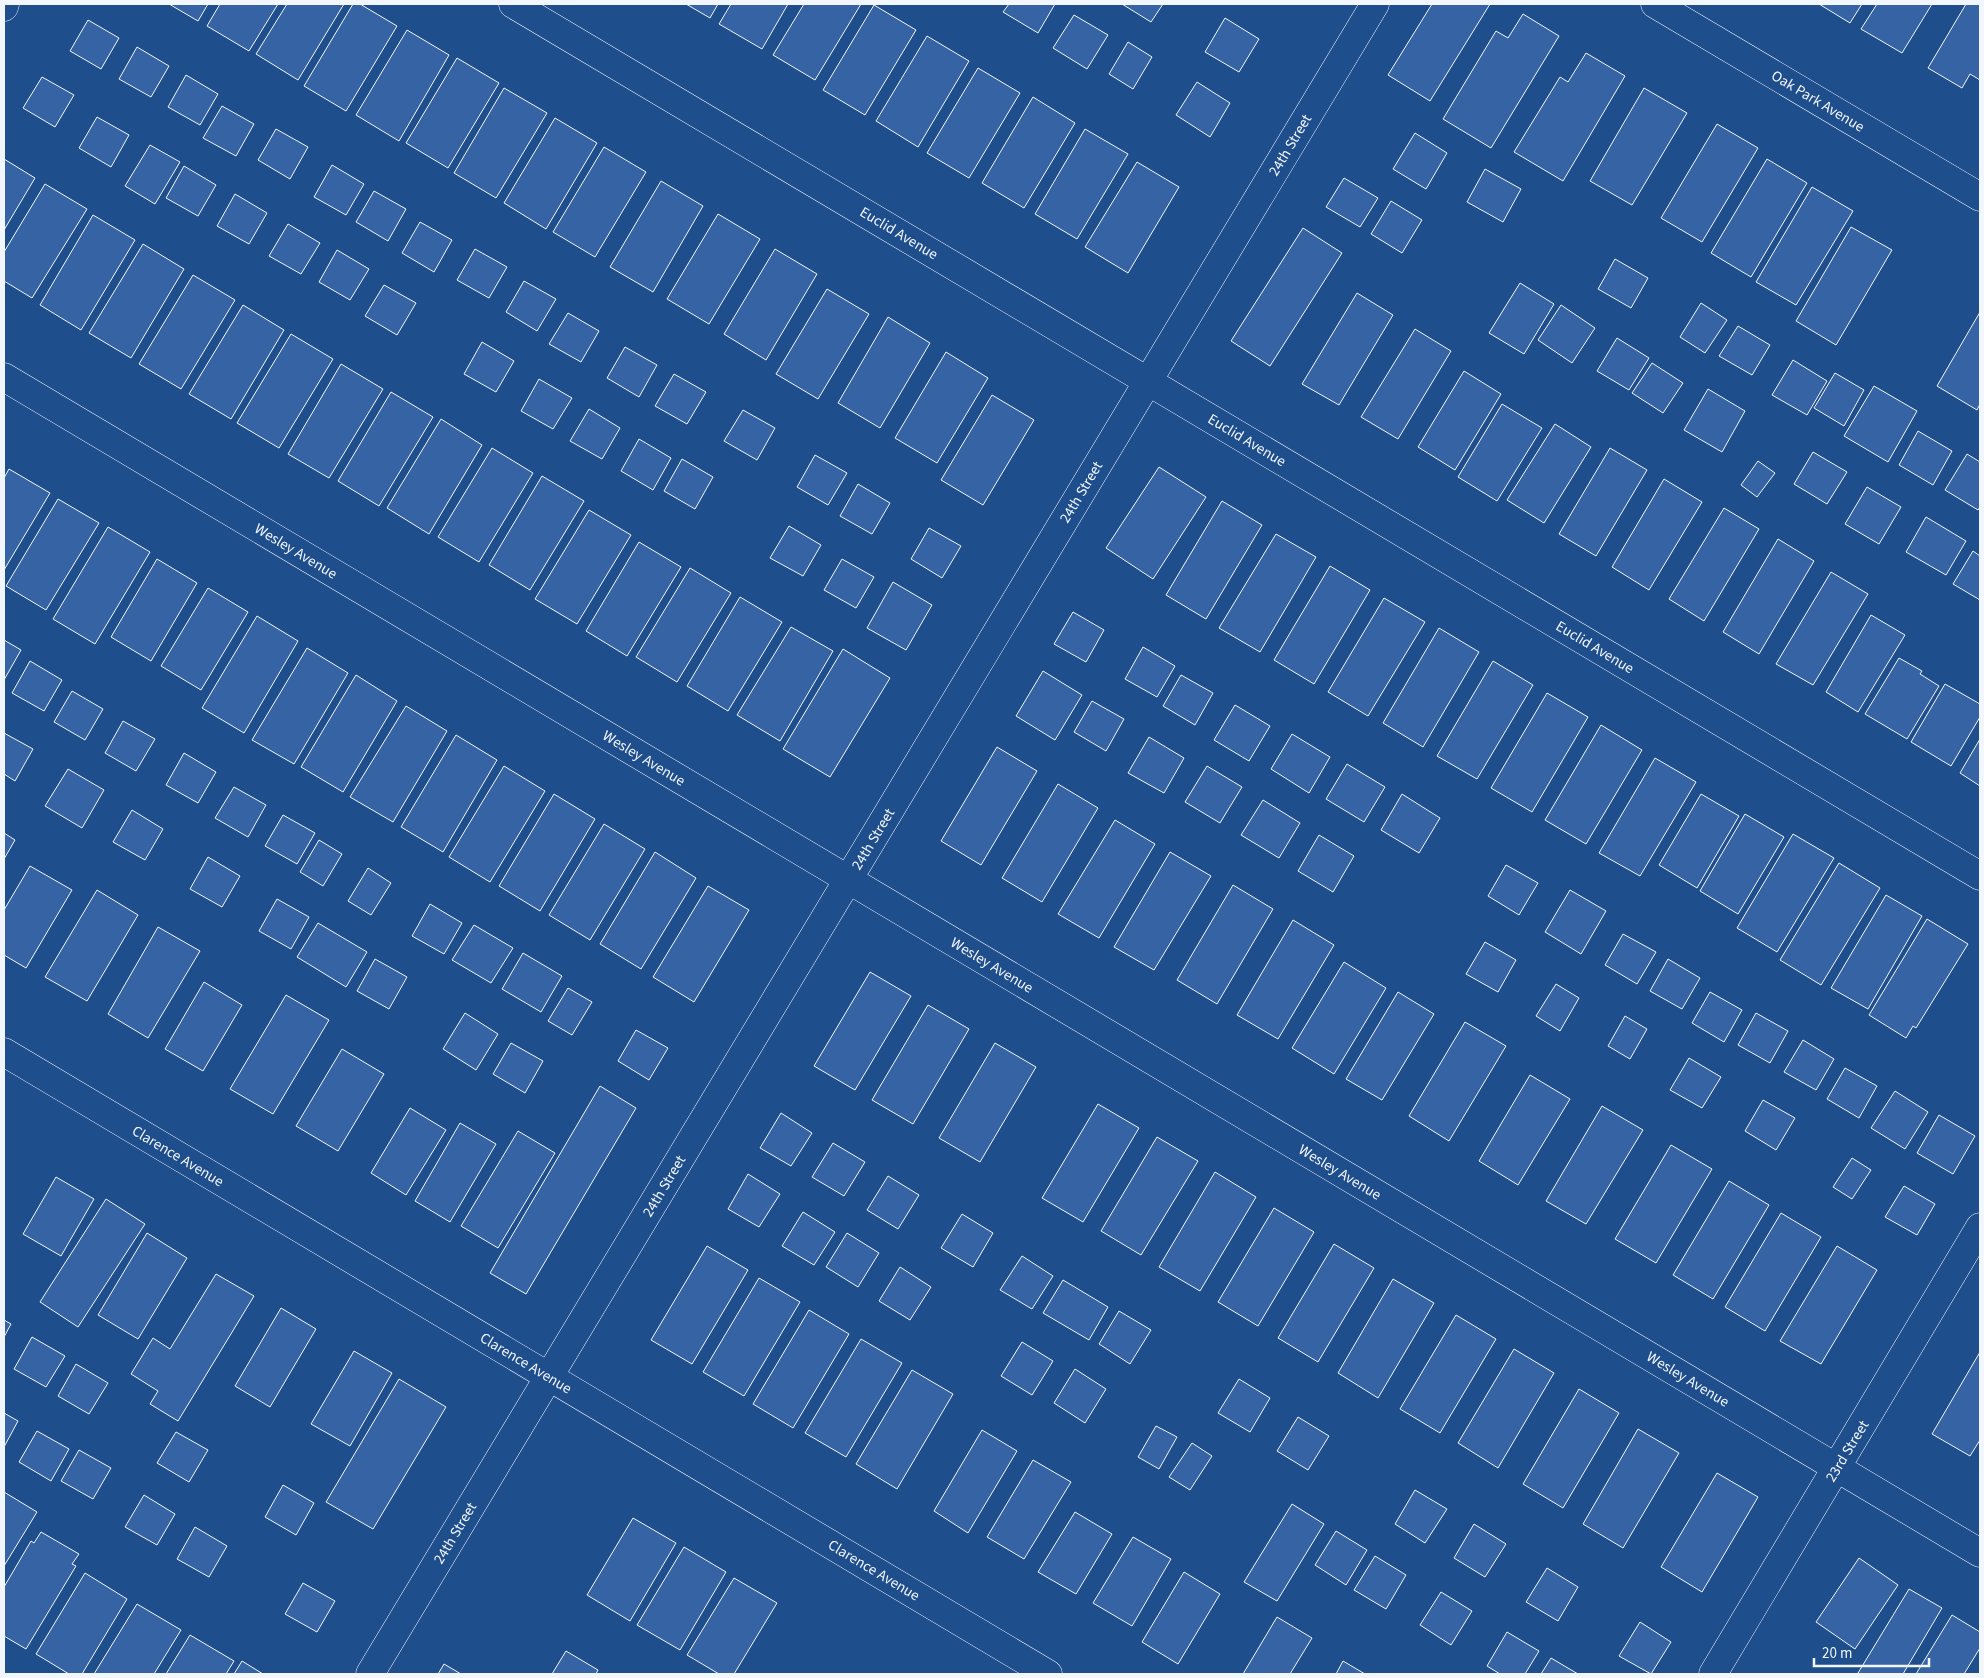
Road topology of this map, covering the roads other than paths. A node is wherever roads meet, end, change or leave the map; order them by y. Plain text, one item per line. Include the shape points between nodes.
1 (514, 4) edge
2 (1375, 4) edge
3 (1655, 4) edge
4 (1980, 197) edge
5 (4, 377) edge
6 (1148, 382) junction
7 (1980, 876) edge
8 (848, 880) junction
9 (4, 1052) edge
10 (1980, 1227) edge
11 (549, 1377) junction
12 (1836, 1467) junction
13 (1980, 1553) edge
14 (370, 1674) edge
15 (1048, 1674) edge
16 (1713, 1674) edge

1 - 6 street, Euclid Avenue
2 - 6 street, 24th Street
3 - 4 street, Oak Park Avenue
5 - 8 street, Wesley Avenue
6 - 7 street, Euclid Avenue
6 - 8 street, 24th Street
8 - 11 street, 24th Street
8 - 12 street, Wesley Avenue
9 - 11 street, Clarence Avenue
10 - 12 street, 23rd Street
11 - 14 street, 24th Street
11 - 15 street, Clarence Avenue
12 - 13 street, Wesley Avenue
12 - 16 street, 23rd Street

